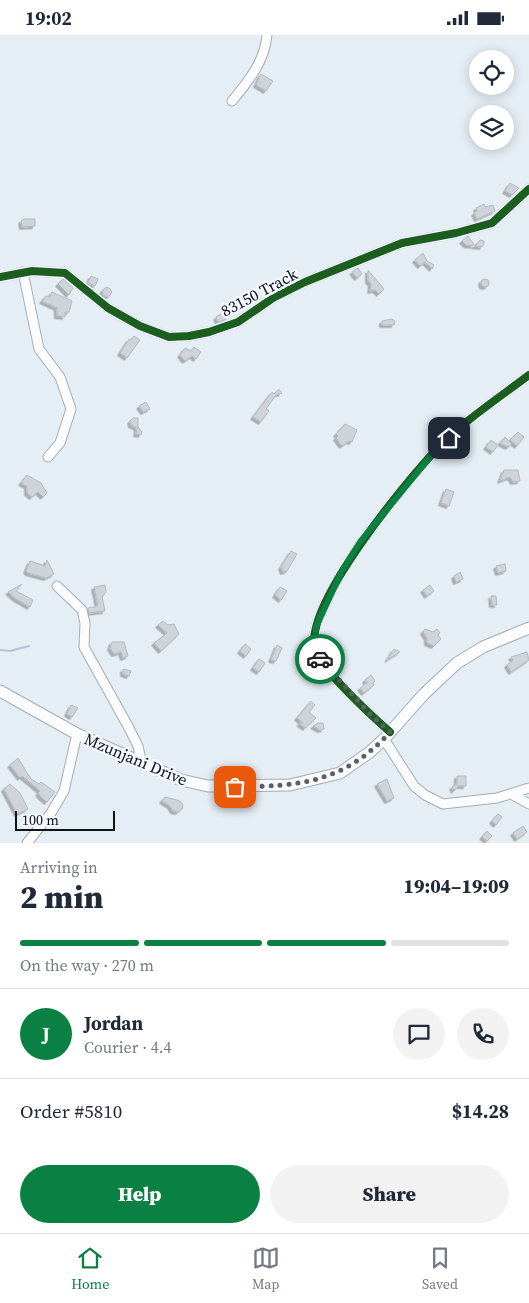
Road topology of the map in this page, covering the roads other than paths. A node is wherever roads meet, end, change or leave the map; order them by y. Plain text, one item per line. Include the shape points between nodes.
1 (267, 35) edge
2 (232, 101) dead end
3 (529, 189) edge
4 (23, 272) junction
5 (0, 277) edge
6 (529, 375) edge
7 (48, 457) dead end
8 (57, 586) dead end
9 (529, 627) edge
10 (0, 691) edge
11 (77, 734) junction
12 (387, 736) junction
13 (142, 765) junction
14 (529, 788) edge
15 (513, 795) junction
16 (529, 804) edge
17 (27, 843) edge

1 - 2 street via 254,72
3 - 4 street, 83150 Track via 492,223 402,243 305,282 273,298 238,322 189,336 169,337 140,326 108,308 65,273 45,270
4 - 5 street, 83150 Track
4 - 7 street via 39,349 60,377 71,409 60,443
6 - 12 street via 435,451 360,542 342,571 316,627 315,649 322,662
8 - 13 street via 82,610 84,647 138,746
9 - 12 main road, Mzunjani Drive via 456,663
10 - 11 main road, Mzunjani Drive
11 - 13 main road, Mzunjani Drive
11 - 17 street via 64,791 52,813
12 - 13 main road, Mzunjani Drive via 340,773 290,785 208,786
12 - 15 street via 414,787 443,804
14 - 15 street
15 - 16 street

